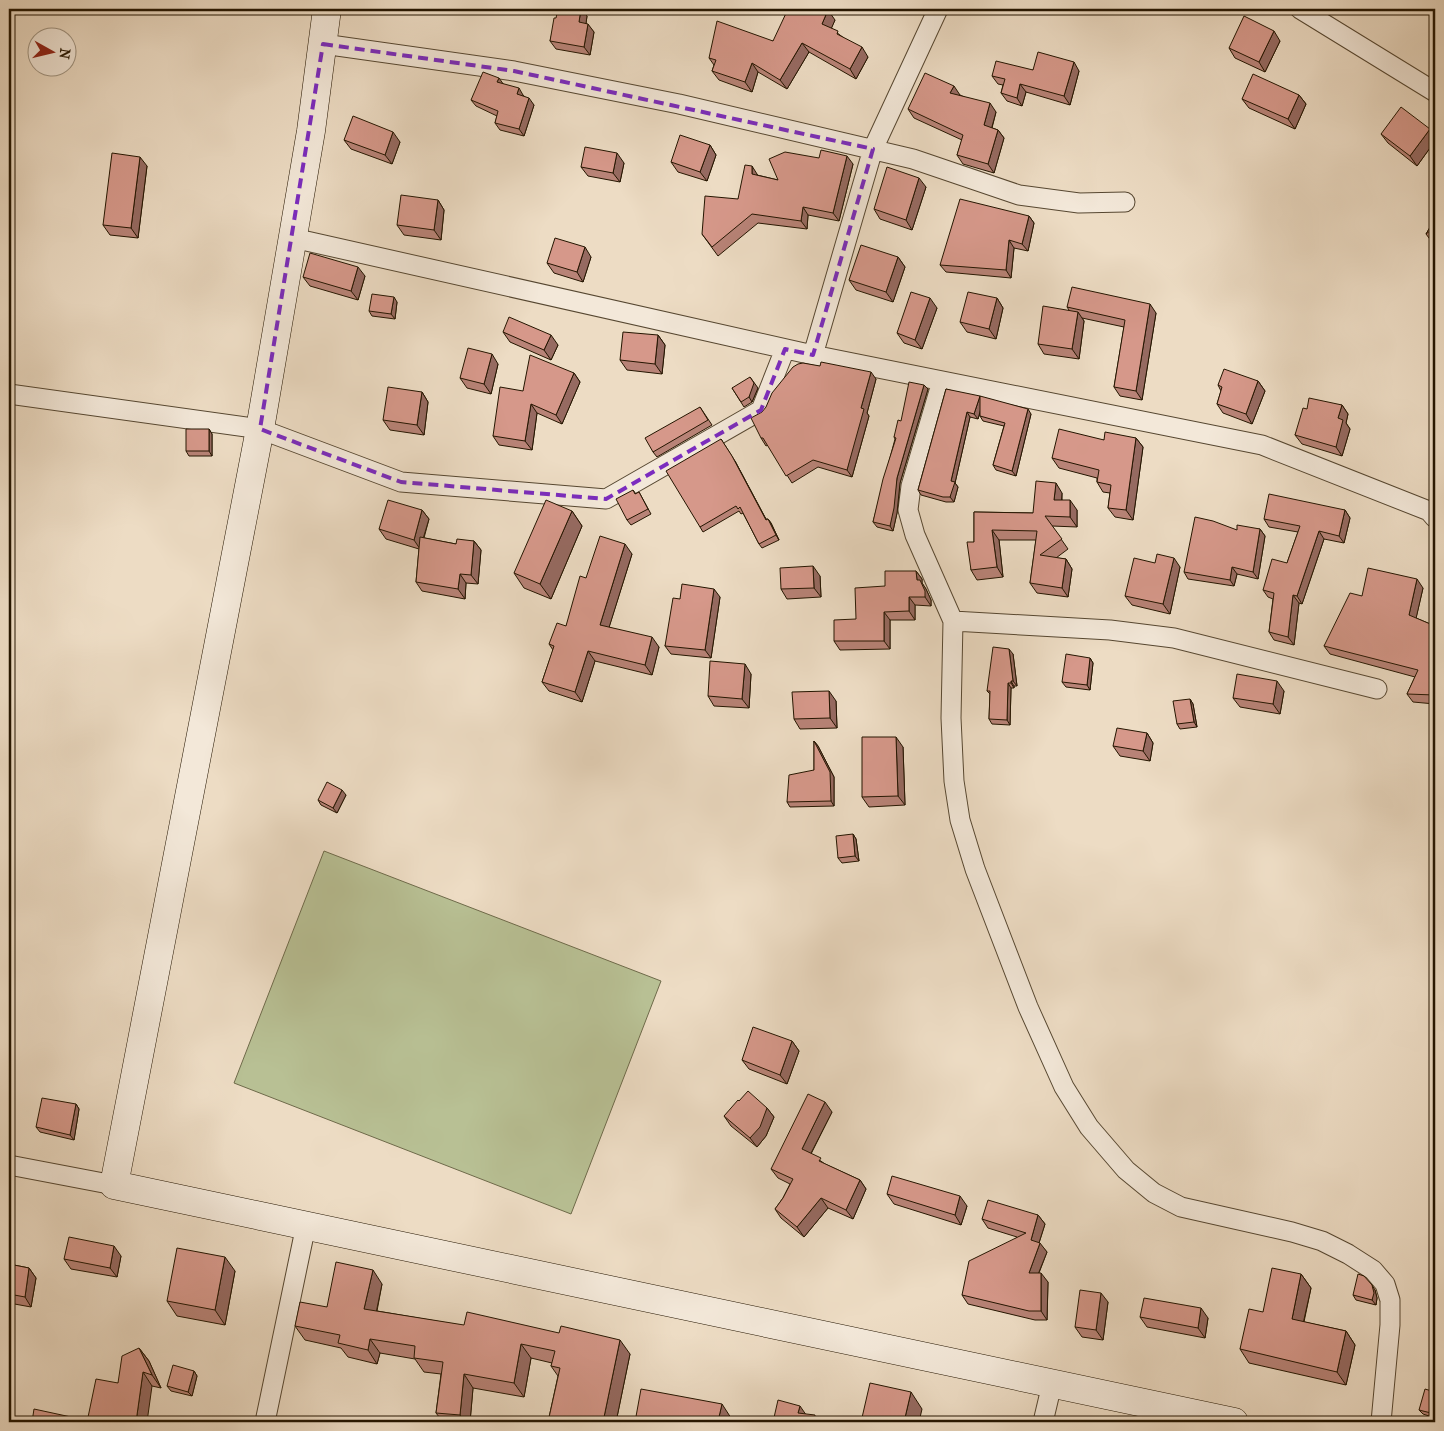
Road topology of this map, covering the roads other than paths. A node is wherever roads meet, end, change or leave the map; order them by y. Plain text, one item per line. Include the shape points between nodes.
1 (327, 9) edge
2 (938, 9) edge
3 (1300, 9) edge
4 (323, 44) junction
5 (1435, 92) edge
6 (873, 150) junction
7 (1125, 202) dead end
8 (293, 238) junction
9 (785, 348) junction
10 (813, 355) junction
11 (942, 381) junction
12 (9, 394) edge
13 (260, 429) junction
14 (1435, 518) edge
15 (953, 622) junction
16 (1377, 689) dead end
17 (9, 1165) edge
18 (114, 1185) junction
19 (306, 1225) junction
20 (1052, 1384) junction
21 (265, 1422) edge
22 (1044, 1422) edge
23 (1234, 1422) edge
24 (1381, 1422) edge

1 - 4 street
2 - 6 street
3 - 5 street
4 - 6 street via 514,71 679,104
4 - 8 street
6 - 7 street via 913,159 1019,195 1079,203
6 - 10 street
8 - 9 street
8 - 13 street
9 - 10 street
9 - 13 street via 761,410 606,498 401,482
10 - 11 street
11 - 14 street via 1262,446 1429,511
11 - 15 street via 911,486 908,510 915,535
12 - 13 street
13 - 18 street
15 - 16 street via 1110,630 1174,638
15 - 24 street via 951,718 954,781 960,820 997,929 1064,1087 1089,1127 1126,1170 1154,1193 1182,1207 1322,1241 1373,1270 1385,1284 1390,1300
17 - 18 street
18 - 19 street
19 - 20 street
19 - 21 street
20 - 22 street
20 - 23 street

